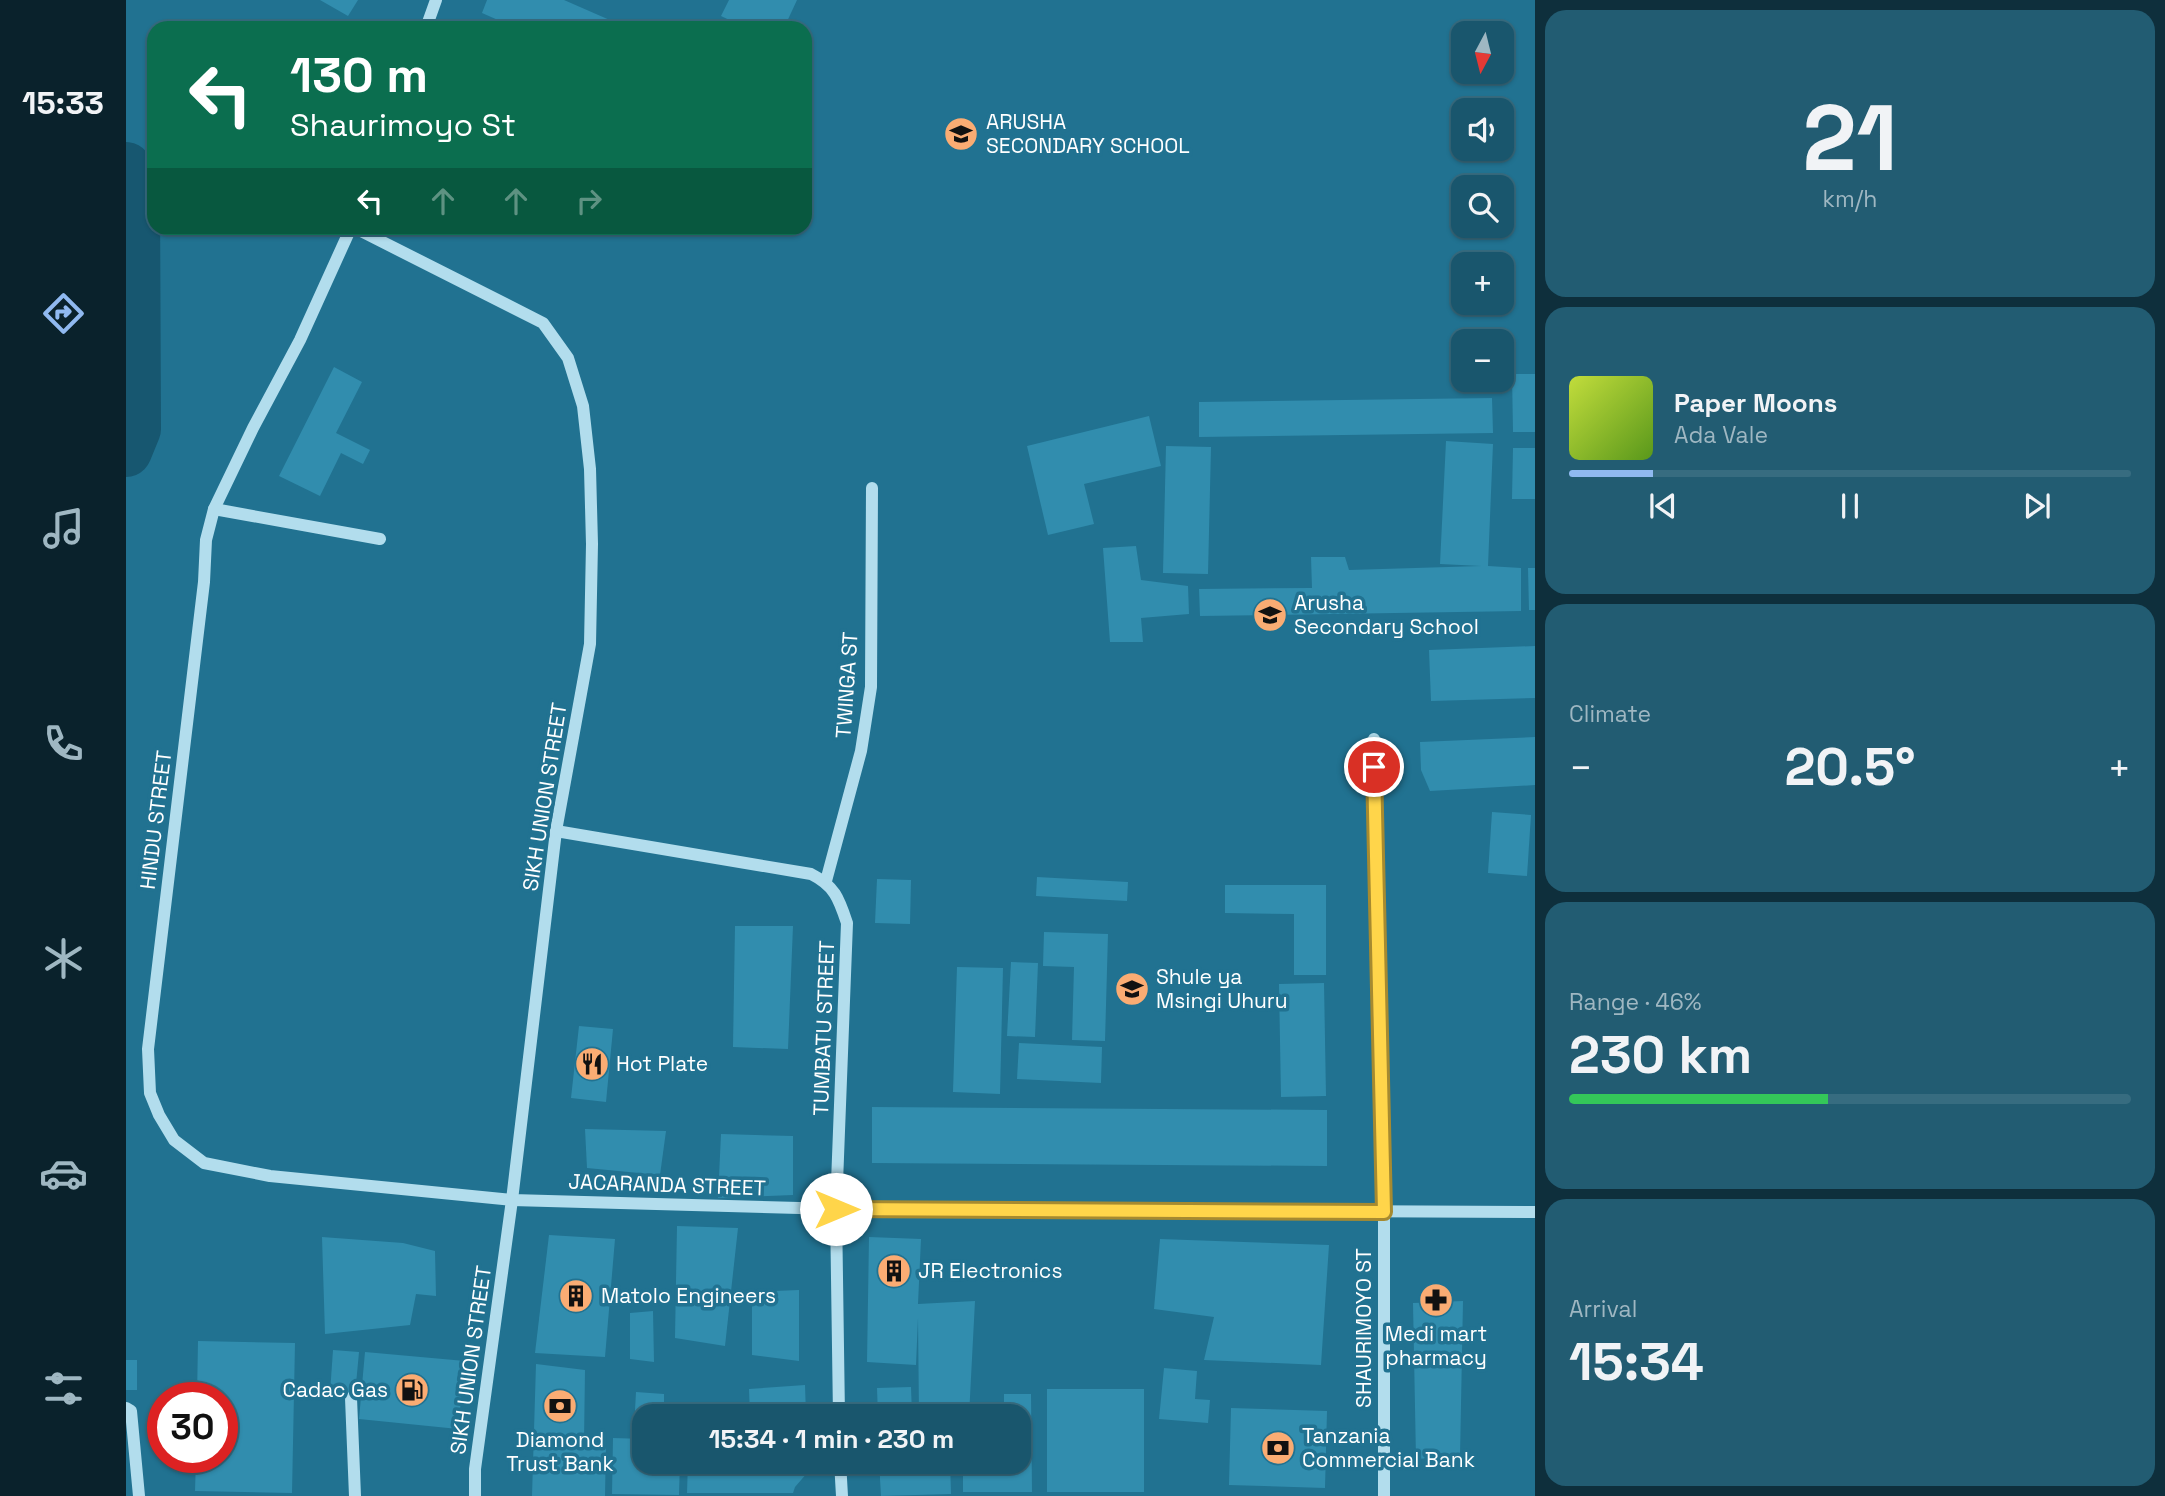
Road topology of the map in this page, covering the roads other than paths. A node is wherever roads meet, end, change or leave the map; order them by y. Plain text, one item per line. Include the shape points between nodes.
1 (436, 0) edge
2 (428, 21) edge
3 (348, 235) edge
4 (368, 235) edge
5 (872, 488) dead end
6 (214, 509) junction
7 (380, 539) dead end
8 (1374, 739) dead end
9 (556, 831) junction
10 (826, 881) junction
11 (512, 1200) junction
12 (836, 1209) junction
13 (1384, 1212) junction
14 (1535, 1212) edge
15 (351, 1398) dead end
16 (839, 1404) edge
17 (126, 1408) edge
18 (841, 1474) edge
19 (139, 1496) edge
20 (355, 1496) edge
21 (475, 1496) edge
22 (842, 1496) edge
23 (1384, 1496) edge

1 - 2 street
3 - 6 street, HINDU STREET via 300,341
4 - 9 street, SIKH UNION STREET via 543,323 568,358 583,405 590,469 590,644
5 - 10 street, TWINGA ST via 871,687 861,751
6 - 7 street
6 - 11 street, HINDU STREET via 206,540 148,1049 150,1093 159,1115 174,1140 204,1163 270,1176
8 - 13 street, SHAURIMOYO ST
9 - 10 street via 811,874
9 - 11 street, SIKH UNION STREET
10 - 12 street, TUMBATU STREET via 848,923
11 - 12 street, JACARANDA STREET
11 - 21 street, SIKH UNION STREET
12 - 13 street, JACARANDA STREET
12 - 16 street, TUMBATU STREET
13 - 14 street, JACARANDA STREET
13 - 23 street, SHAURIMOYO ST
15 - 20 street
17 - 19 street via 131,1411
18 - 22 street

